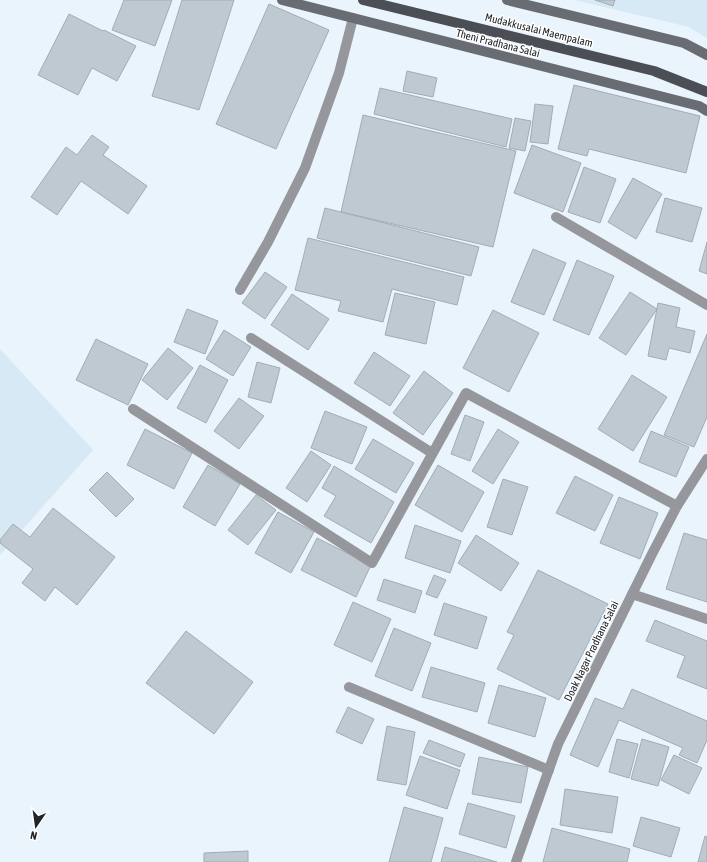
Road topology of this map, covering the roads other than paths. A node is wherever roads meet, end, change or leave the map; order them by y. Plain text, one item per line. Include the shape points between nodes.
1 (282, 0) edge
2 (363, 0) edge
3 (507, 0) edge
4 (353, 18) junction
5 (707, 55) edge
6 (707, 92) edge
7 (707, 111) edge
8 (556, 217) dead end
9 (240, 290) dead end
10 (707, 305) edge
11 (251, 338) dead end
12 (133, 409) dead end
13 (432, 454) junction
14 (707, 459) edge
15 (677, 506) junction
16 (632, 594) junction
17 (707, 619) edge
18 (349, 687) dead end
19 (549, 770) junction
20 (516, 862) edge

1 - 4 main road, Theni Pradhana Salai
2 - 6 main road, Mudakkusalai Maempalam via 654,71
3 - 5 main road via 684,42
4 - 7 main road, Theni Pradhana Salai via 699,106
4 - 9 street via 339,73 305,168 268,242
8 - 10 street
11 - 13 street
12 - 13 street via 372,563
13 - 15 street via 466,392
14 - 15 street, Doak Nagar Pradhana Salai
15 - 16 street, Doak Nagar Pradhana Salai
16 - 17 street
16 - 19 street, Doak Nagar Pradhana Salai via 558,744
18 - 19 street
19 - 20 street, Doak Nagar Pradhana Salai

